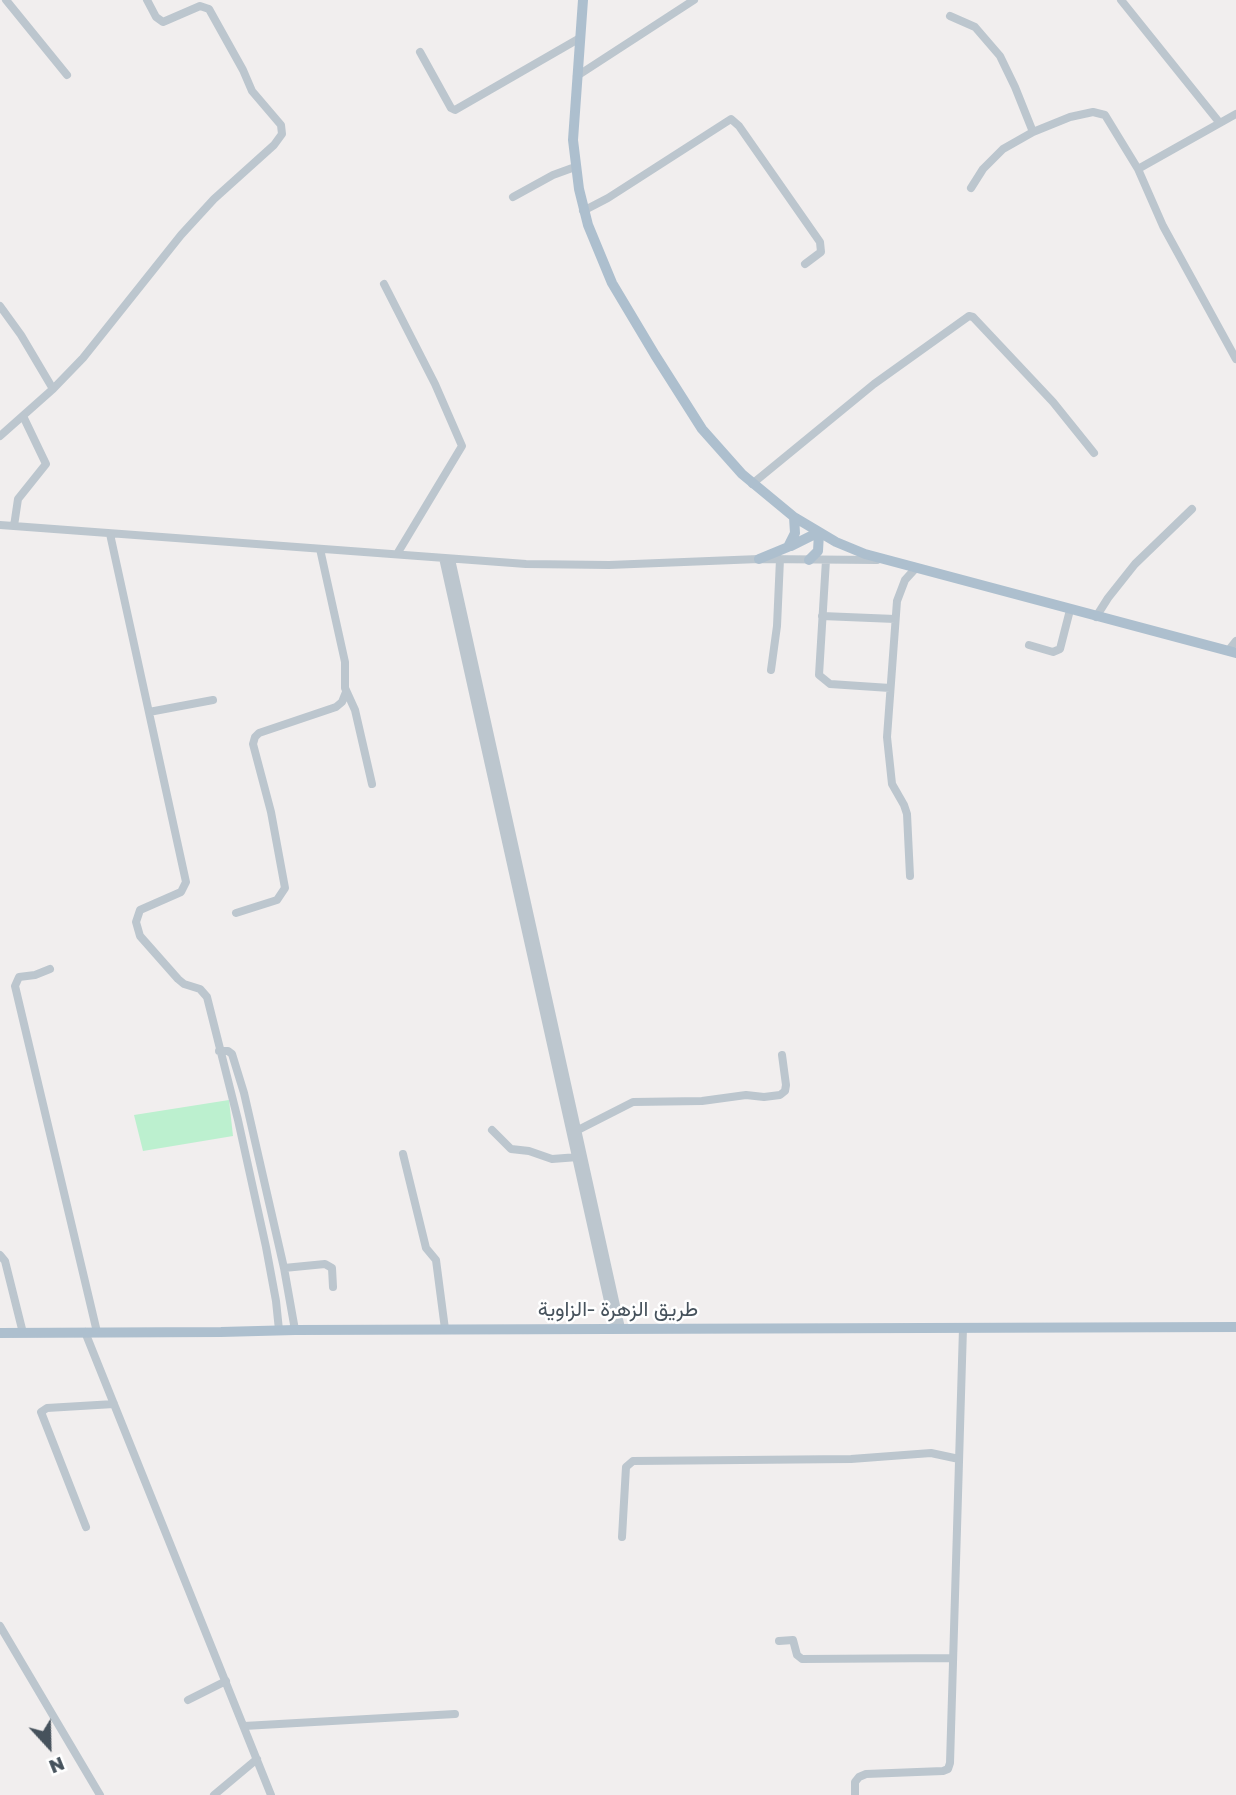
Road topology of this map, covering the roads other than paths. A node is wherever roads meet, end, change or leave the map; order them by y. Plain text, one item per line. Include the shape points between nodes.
1 (6, 0) edge
2 (147, 0) edge
3 (583, 0) edge
4 (694, 0) edge
5 (1121, 0) edge
6 (950, 16) dead end
7 (580, 38) junction
8 (420, 52) dead end
9 (67, 75) dead end
10 (577, 76) junction
11 (1236, 114) edge
12 (1220, 122) junction
13 (1033, 132) junction
14 (575, 167) junction
15 (1138, 169) junction
16 (971, 188) dead end
17 (513, 197) dead end
18 (583, 211) junction
19 (805, 264) dead end
20 (384, 284) dead end
21 (0, 306) edge
22 (1235, 354) edge
23 (53, 389) junction
24 (23, 416) junction
25 (0, 436) edge
26 (1094, 453) dead end
27 (752, 484) junction
28 (1192, 509) dead end
29 (794, 517) junction
30 (0, 525) edge
31 (14, 526) junction
32 (819, 533) junction
33 (110, 534) junction
34 (788, 547) junction
35 (320, 548) junction
36 (397, 554) junction
37 (447, 559) junction
38 (759, 559) junction
39 (779, 559) junction
40 (809, 560) junction
41 (826, 560) junction
42 (880, 560) junction
43 (915, 569) junction
44 (1070, 610) junction
45 (822, 616) junction
46 (1097, 617) junction
47 (895, 619) junction
48 (1236, 641) edge
49 (1029, 645) dead end
50 (1232, 652) edge
51 (771, 670) dead end
52 (890, 688) junction
53 (346, 692) junction
54 (213, 700) dead end
55 (149, 712) junction
56 (372, 784) dead end
57 (910, 876) dead end
58 (236, 913) dead end
59 (50, 970) dead end
60 (219, 1051) junction
61 (782, 1055) dead end
62 (492, 1130) dead end
63 (576, 1131) junction
64 (403, 1154) dead end
65 (578, 1157) junction
66 (0, 1255) edge
67 (284, 1268) junction
68 (286, 1280) junction
69 (274, 1284) junction
70 (333, 1287) dead end
71 (1236, 1327) edge
72 (617, 1328) junction
73 (963, 1328) junction
74 (295, 1329) junction
75 (445, 1329) junction
76 (279, 1330) junction
77 (85, 1332) junction
78 (97, 1332) junction
79 (0, 1333) edge
80 (23, 1333) junction
81 (114, 1404) junction
82 (959, 1459) junction
83 (86, 1527) dead end
84 (622, 1537) dead end
85 (0, 1626) edge
86 (779, 1641) dead end
87 (953, 1658) junction
88 (226, 1681) junction
89 (188, 1700) dead end
90 (455, 1714) dead end
91 (244, 1726) junction
92 (257, 1759) junction
93 (100, 1795) edge
94 (214, 1795) edge
95 (271, 1795) edge
96 (855, 1795) edge

1 - 9 street
2 - 23 street via 163,22 200,6 209,9 252,91 281,125 282,134 181,235
3 - 7 main road
4 - 10 street
5 - 12 street
6 - 13 street via 975,27 1000,56
7 - 8 street via 455,110
7 - 10 main road
10 - 14 main road
11 - 12 street
12 - 15 street
13 - 15 street via 1070,117 1100,113
13 - 16 street via 1003,149
14 - 17 street
14 - 18 main road
15 - 22 street via 1163,226
18 - 19 street via 731,119 820,242 821,252
18 - 27 main road via 612,283 655,355 702,429
20 - 36 street via 462,446
21 - 23 street
23 - 24 street
24 - 25 street
24 - 31 street via 47,464 18,499
26 - 27 street via 1054,402 969,316 874,384
27 - 29 main road
28 - 46 street via 1135,564
29 - 32 main road
29 - 34 main road via 795,533
30 - 31 street
31 - 33 street
32 - 34 main road
32 - 40 main road via 818,551
32 - 42 main road
33 - 35 street
33 - 55 street
34 - 38 main road
35 - 36 street
35 - 53 street via 345,662
36 - 37 street
37 - 38 street via 595,565
37 - 63 street
37 - 65 street
38 - 39 street
39 - 40 street
39 - 51 street
40 - 41 street
41 - 42 street
41 - 45 street
42 - 43 main road
43 - 44 main road
43 - 47 street via 899,594
44 - 46 main road
44 - 49 street via 1060,649 1053,652
45 - 47 street
45 - 52 street via 818,670 822,679 835,685
46 - 50 main road
47 - 52 street
48 - 50 street
52 - 57 street via 887,748 892,784 907,814
53 - 56 street via 355,710
53 - 58 street via 336,707 261,732 253,739 285,888 277,900
54 - 55 street
55 - 60 street via 186,885 181,892 140,910 136,922 139,936 178,979 206,997
59 - 78 street via 19,977 15,986
60 - 67 street via 232,1054 244,1093
60 - 69 street
61 - 63 street via 786,1085 780,1095 633,1102
62 - 65 street via 511,1149 552,1159
63 - 65 street
64 - 75 street via 426,1248 436,1260
65 - 72 street
66 - 80 street
67 - 68 street
67 - 70 street via 328,1265
68 - 69 street
68 - 74 street
69 - 76 street
71 - 73 main road, طريق الزهرة -الزاوية
72 - 73 main road, طريق الزهرة -الزاوية
72 - 75 main road, طريق الزهرة -الزاوية
73 - 82 street
74 - 75 main road, طريق الزهرة -الزاوية
74 - 76 main road, طريق الزهرة -الزاوية
76 - 78 main road, طريق الزهرة -الزاوية
77 - 78 main road, طريق الزهرة -الزاوية
77 - 80 main road, طريق الزهرة -الزاوية
77 - 81 street
79 - 80 main road, طريق الزهرة -الزاوية
81 - 83 street via 41,1412
81 - 88 street
82 - 84 street via 932,1453 851,1459 633,1461 626,1467
82 - 87 street
85 - 93 street
86 - 87 street via 793,1640 802,1659
87 - 96 street via 948,1769 866,1774 855,1782
88 - 89 street
88 - 91 street
90 - 91 street
91 - 92 street
92 - 94 street
92 - 95 street

